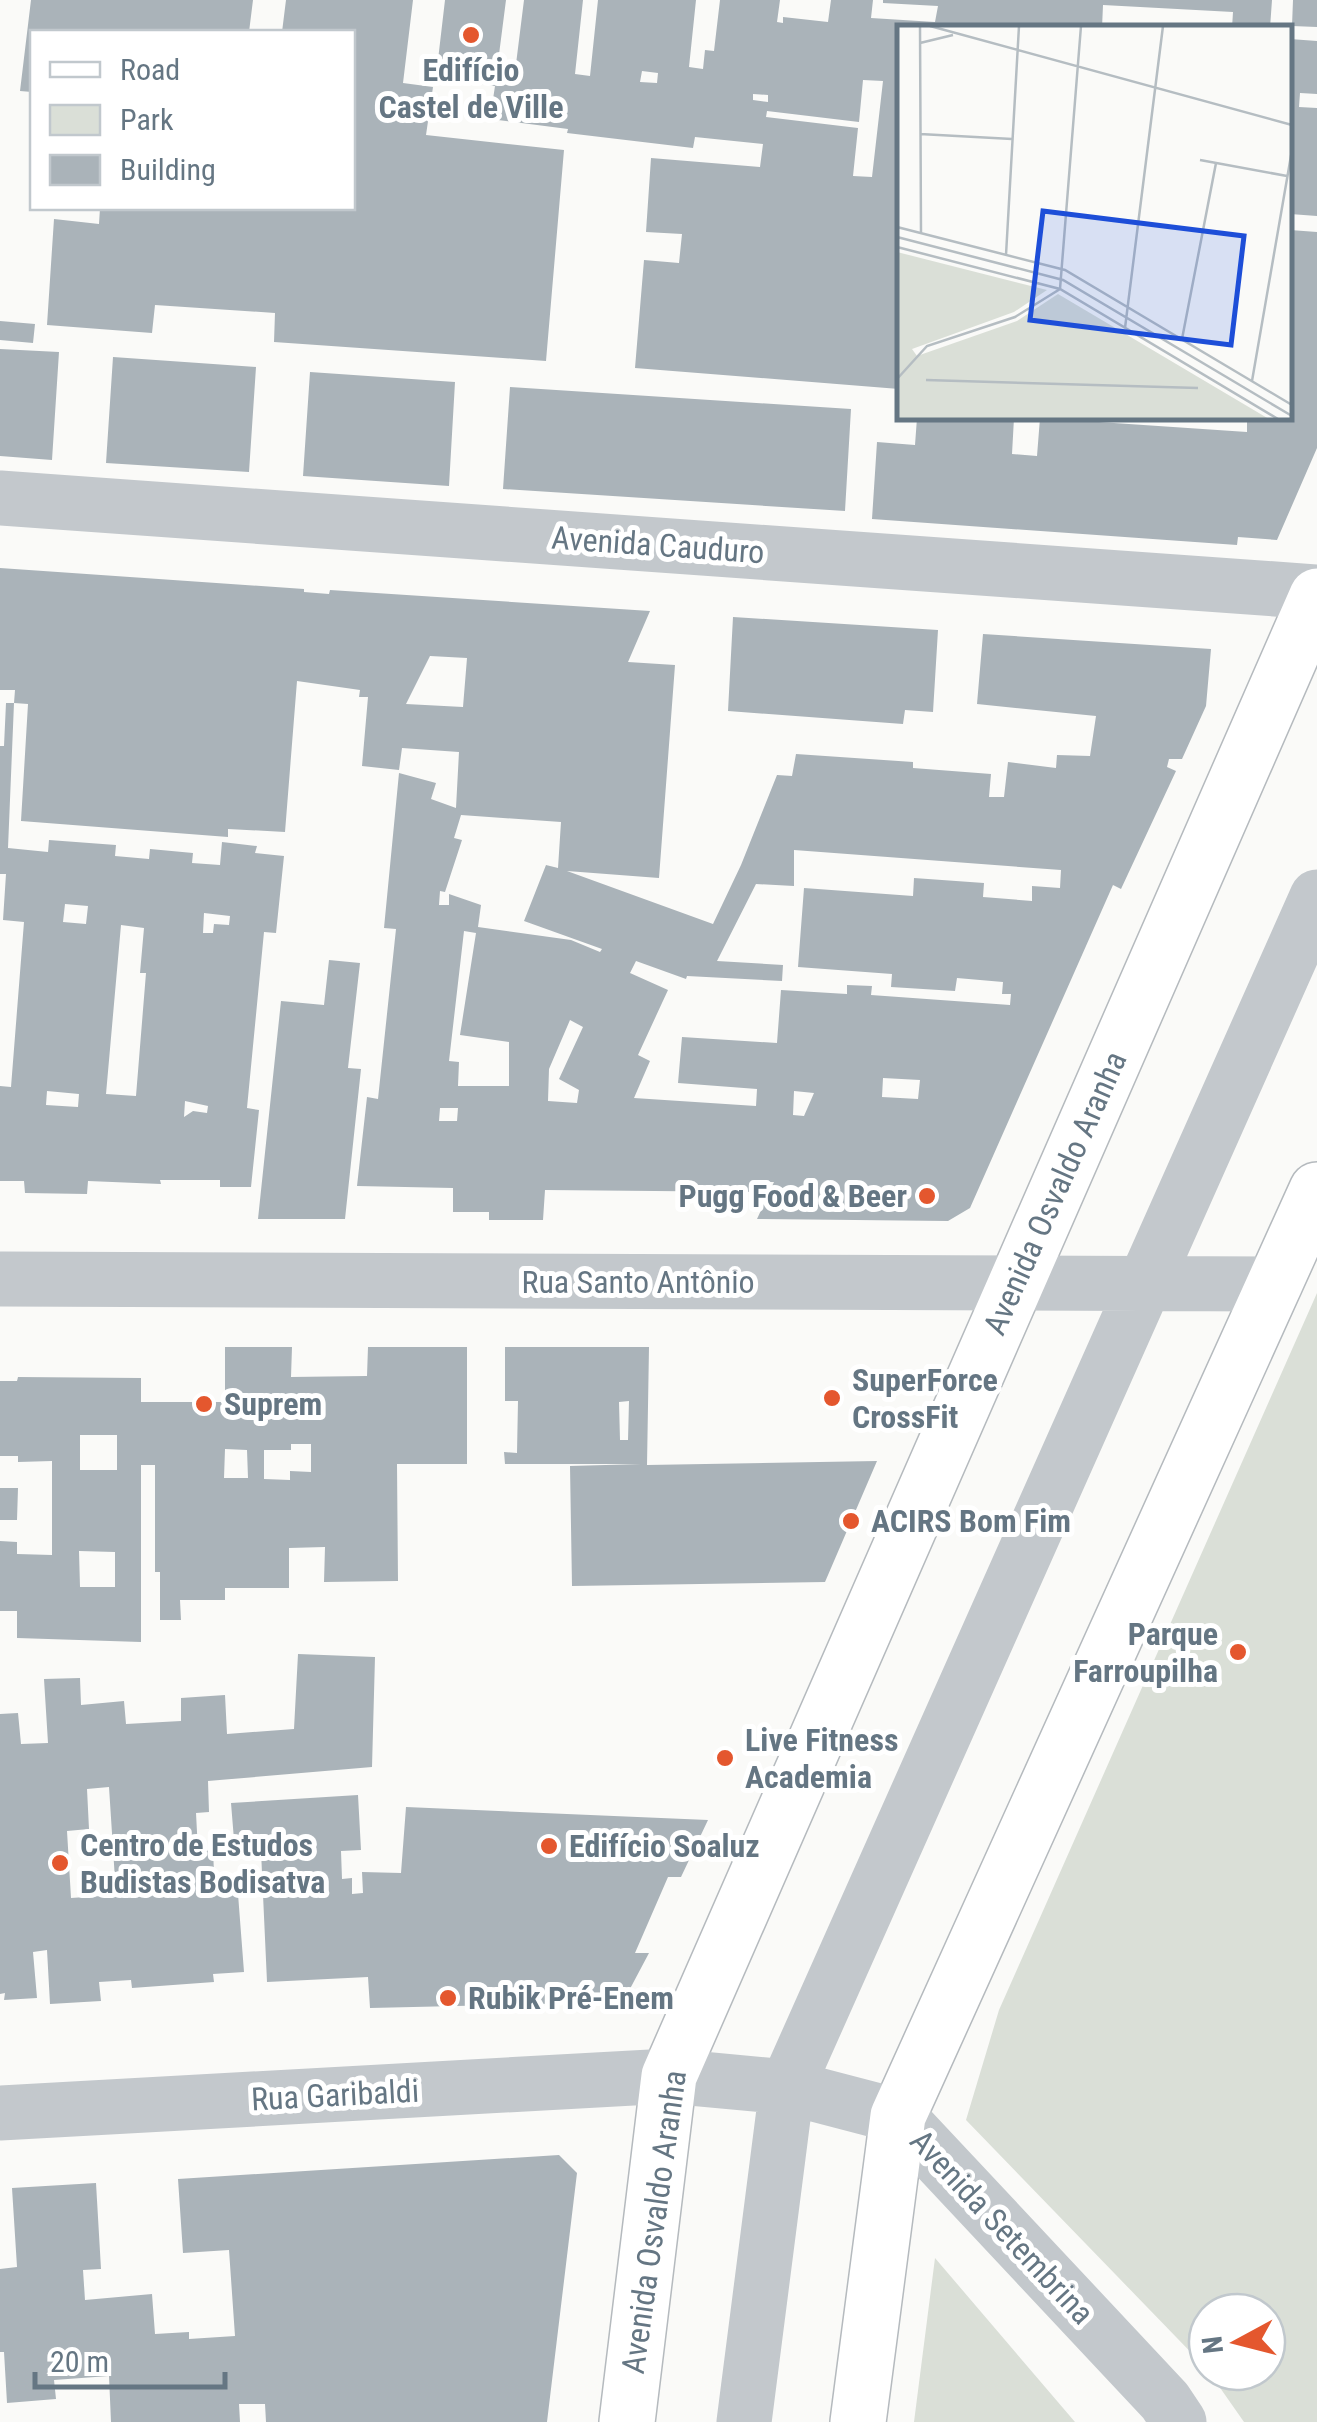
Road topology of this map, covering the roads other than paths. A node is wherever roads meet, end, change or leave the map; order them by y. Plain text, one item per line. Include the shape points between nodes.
1 (0, 498) edge
2 (1317, 594) edge
3 (1317, 897) edge
4 (1317, 1190) edge
5 (0, 1279) edge
6 (1014, 1284) junction
7 (1146, 1284) junction
8 (1275, 1284) junction
9 (670, 2076) junction
10 (787, 2087) junction
11 (0, 2114) edge
12 (898, 2116) junction
13 (626, 2422) edge
14 (744, 2422) edge
15 (858, 2422) edge
16 (1180, 2422) edge

1 - 2 street, Avenida Cauduro
2 - 6 main road, Avenida Osvaldo Aranha
3 - 7 street
4 - 8 main road
5 - 6 street, Rua Santo Antônio
6 - 7 street, Rua Santo Antônio
6 - 9 main road, Avenida Osvaldo Aranha
7 - 8 street, Rua Santo Antônio
7 - 10 street
8 - 12 main road
9 - 10 street, Avenida Setembrina
9 - 11 street, Rua Garibaldi
9 - 13 main road, Avenida Osvaldo Aranha
10 - 12 street, Avenida Setembrina
10 - 14 street
12 - 15 main road
12 - 16 street, Avenida Setembrina

